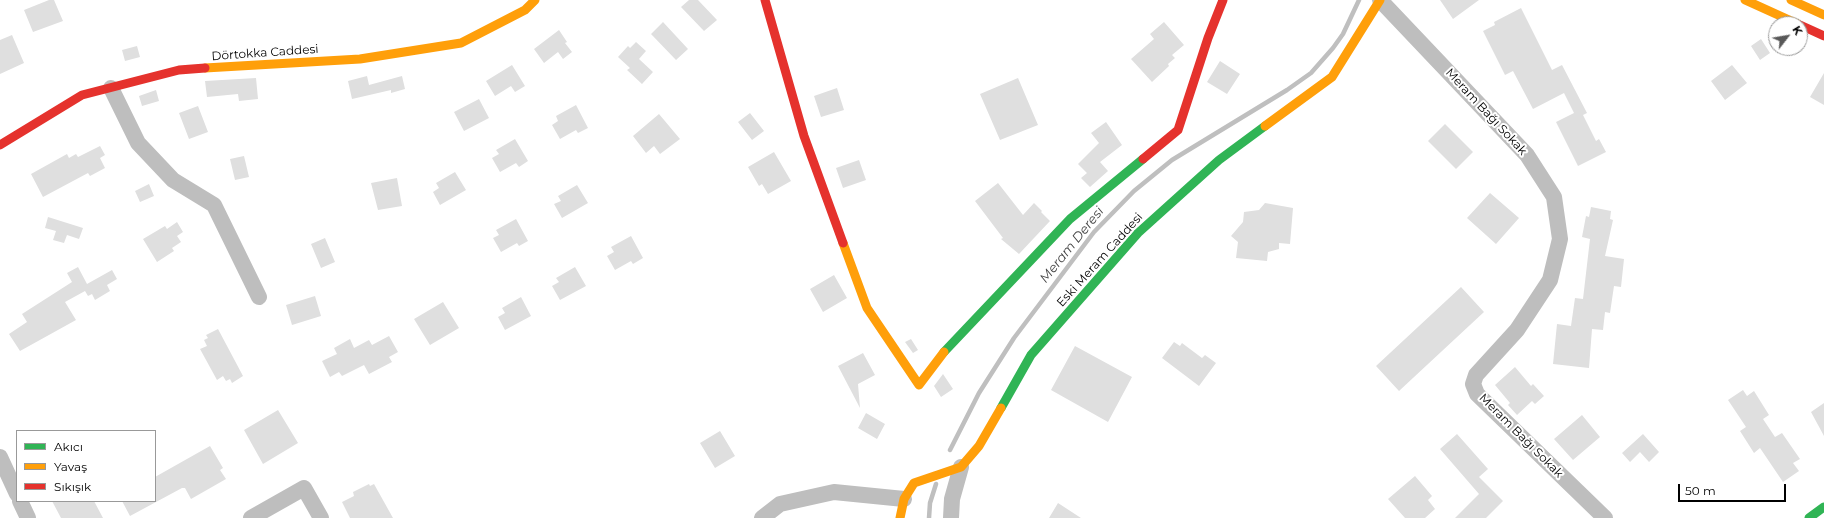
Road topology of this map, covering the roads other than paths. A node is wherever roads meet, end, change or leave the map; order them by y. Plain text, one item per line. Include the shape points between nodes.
1 (535, 0) edge
2 (765, 0) edge
3 (1223, 0) edge
4 (1380, 0) edge
5 (1745, 0) edge
6 (1791, 0) edge
7 (1824, 15) edge
8 (1781, 16) edge
9 (1808, 28) edge
10 (1824, 36) edge
11 (111, 88) junction
12 (0, 145) edge
13 (259, 297) dead end
14 (0, 457) edge
15 (961, 467) junction
16 (16, 492) edge
17 (904, 499) junction
18 (20, 502) edge
19 (1824, 507) edge
20 (28, 518) edge
21 (251, 518) edge
22 (321, 518) edge
23 (762, 518) edge
24 (900, 518) edge
25 (951, 518) edge
26 (1605, 518) edge
27 (1809, 518) edge

1 - 11 street, Dörtokka Caddesi via 525,10 461,43 360,59 178,70
2 - 3 street via 804,136 867,308 919,384 951,343 1070,219 1178,130
4 - 15 street, Eski Meram Caddesi via 1332,77 1219,160 1138,233 1032,355 979,446
4 - 26 street, Meram Bağı Sokak via 1527,155 1554,197 1560,240 1550,280 1517,330 1476,375 1472,384 1477,394
5 - 8 street
6 - 7 street
9 - 10 street
11 - 12 street, Dörtokka Caddesi via 82,95
11 - 13 street via 138,143 173,180 214,205
14 - 16 street
15 - 17 street via 914,483
15 - 25 street via 952,499
17 - 23 street via 834,492 780,504
17 - 24 street
18 - 20 street
19 - 27 street
21 - 22 street via 304,488

